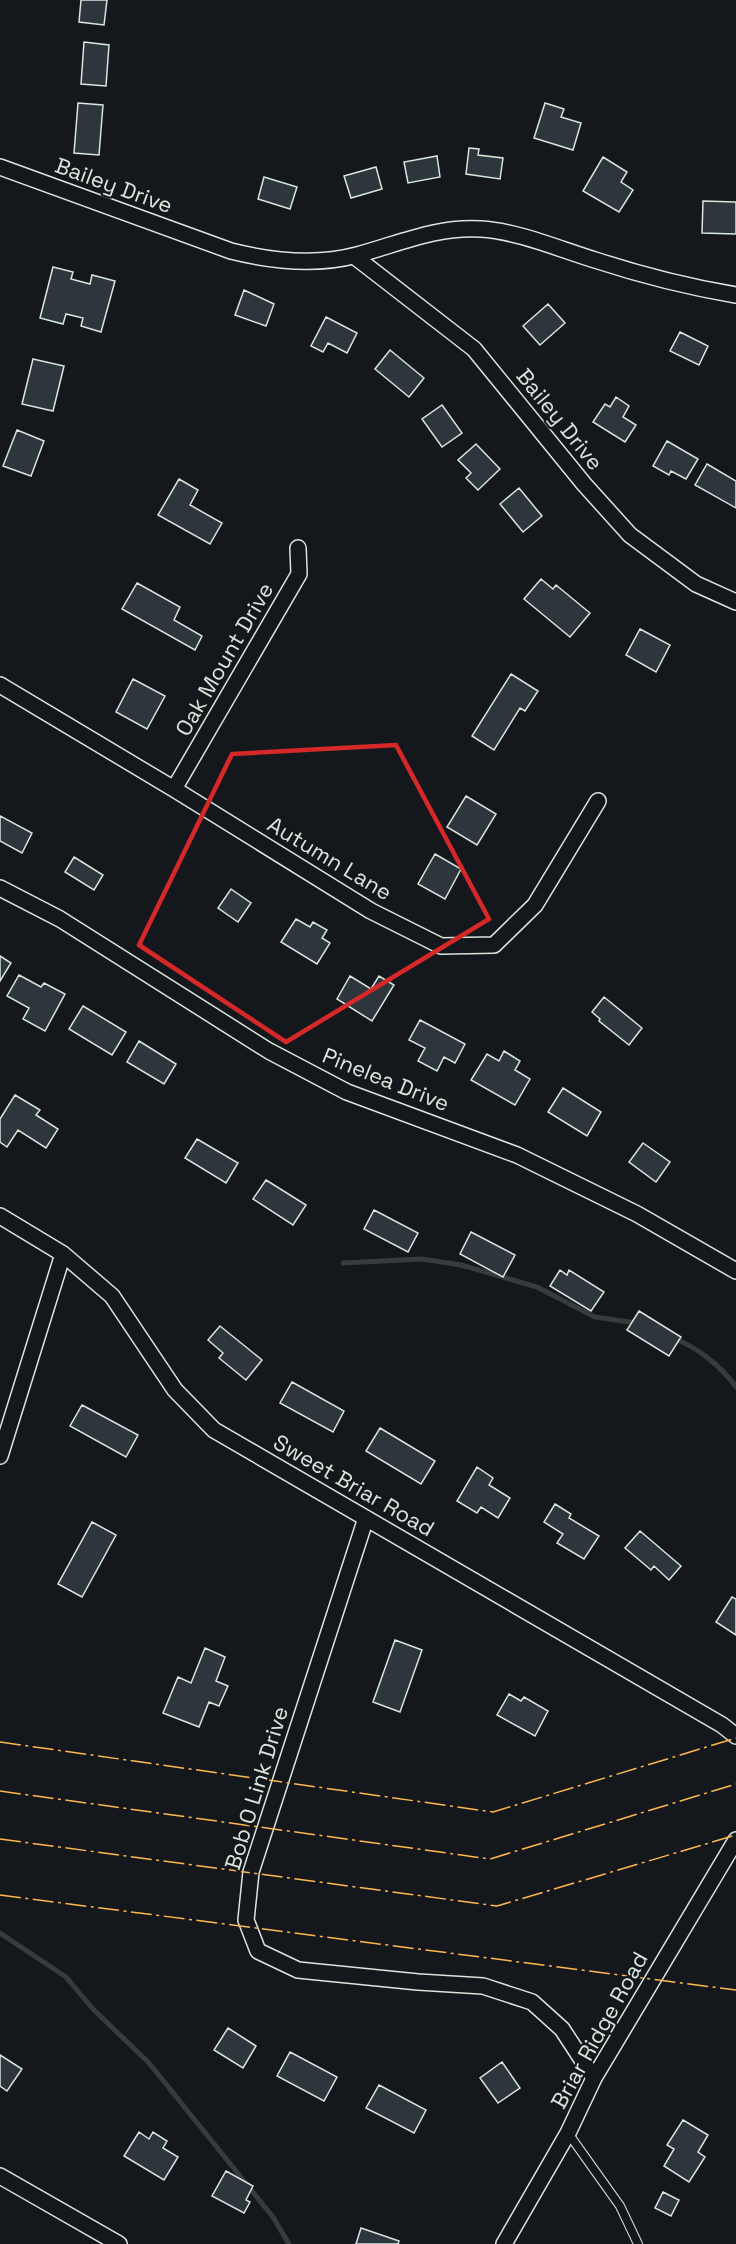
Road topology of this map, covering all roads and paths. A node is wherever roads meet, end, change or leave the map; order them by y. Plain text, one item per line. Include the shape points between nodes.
1 (0, 167) edge
2 (354, 256) junction
3 (736, 295) edge
4 (298, 548) dead end
5 (736, 602) edge
6 (0, 685) edge
7 (174, 789) junction
8 (598, 801) dead end
9 (0, 888) edge
10 (0, 1216) edge
11 (63, 1254) junction
12 (736, 1271) edge
13 (0, 1456) edge
14 (366, 1518) junction
15 (736, 1736) edge
16 (736, 1840) edge
17 (594, 2078) junction
18 (568, 2133) junction
19 (0, 2176) edge
20 (119, 2244) edge
21 (504, 2244) edge
22 (638, 2244) edge

1 - 2 street, Bailey Drive via 262,259 327,260
2 - 3 street, Bailey Drive via 448,229 481,229 636,273
2 - 5 street, Bailey Drive via 474,349 630,535 696,584
4 - 7 street, Oak Mount Drive via 299,574
6 - 7 street, Autumn Lane
7 - 8 street, Autumn Lane via 371,911 441,946 494,945 535,905
9 - 12 street, Pinelea Drive via 60,919 269,1051 347,1092 517,1155 637,1214
10 - 11 street, Sweet Briar Road
11 - 13 street
11 - 14 street, Sweet Briar Road via 112,1296 175,1390 214,1430
14 - 15 street, Sweet Briar Road
14 - 17 street, Bob O Link Drive via 251,1872 246,1920 258,1951 298,1970 483,1986 532,2002 562,2029
16 - 17 street, Briar Ridge Road
17 - 18 street, Briar Ridge Road
18 - 21 street, Briar Ridge Road
18 - 22 lane via 620,2206
19 - 20 street

